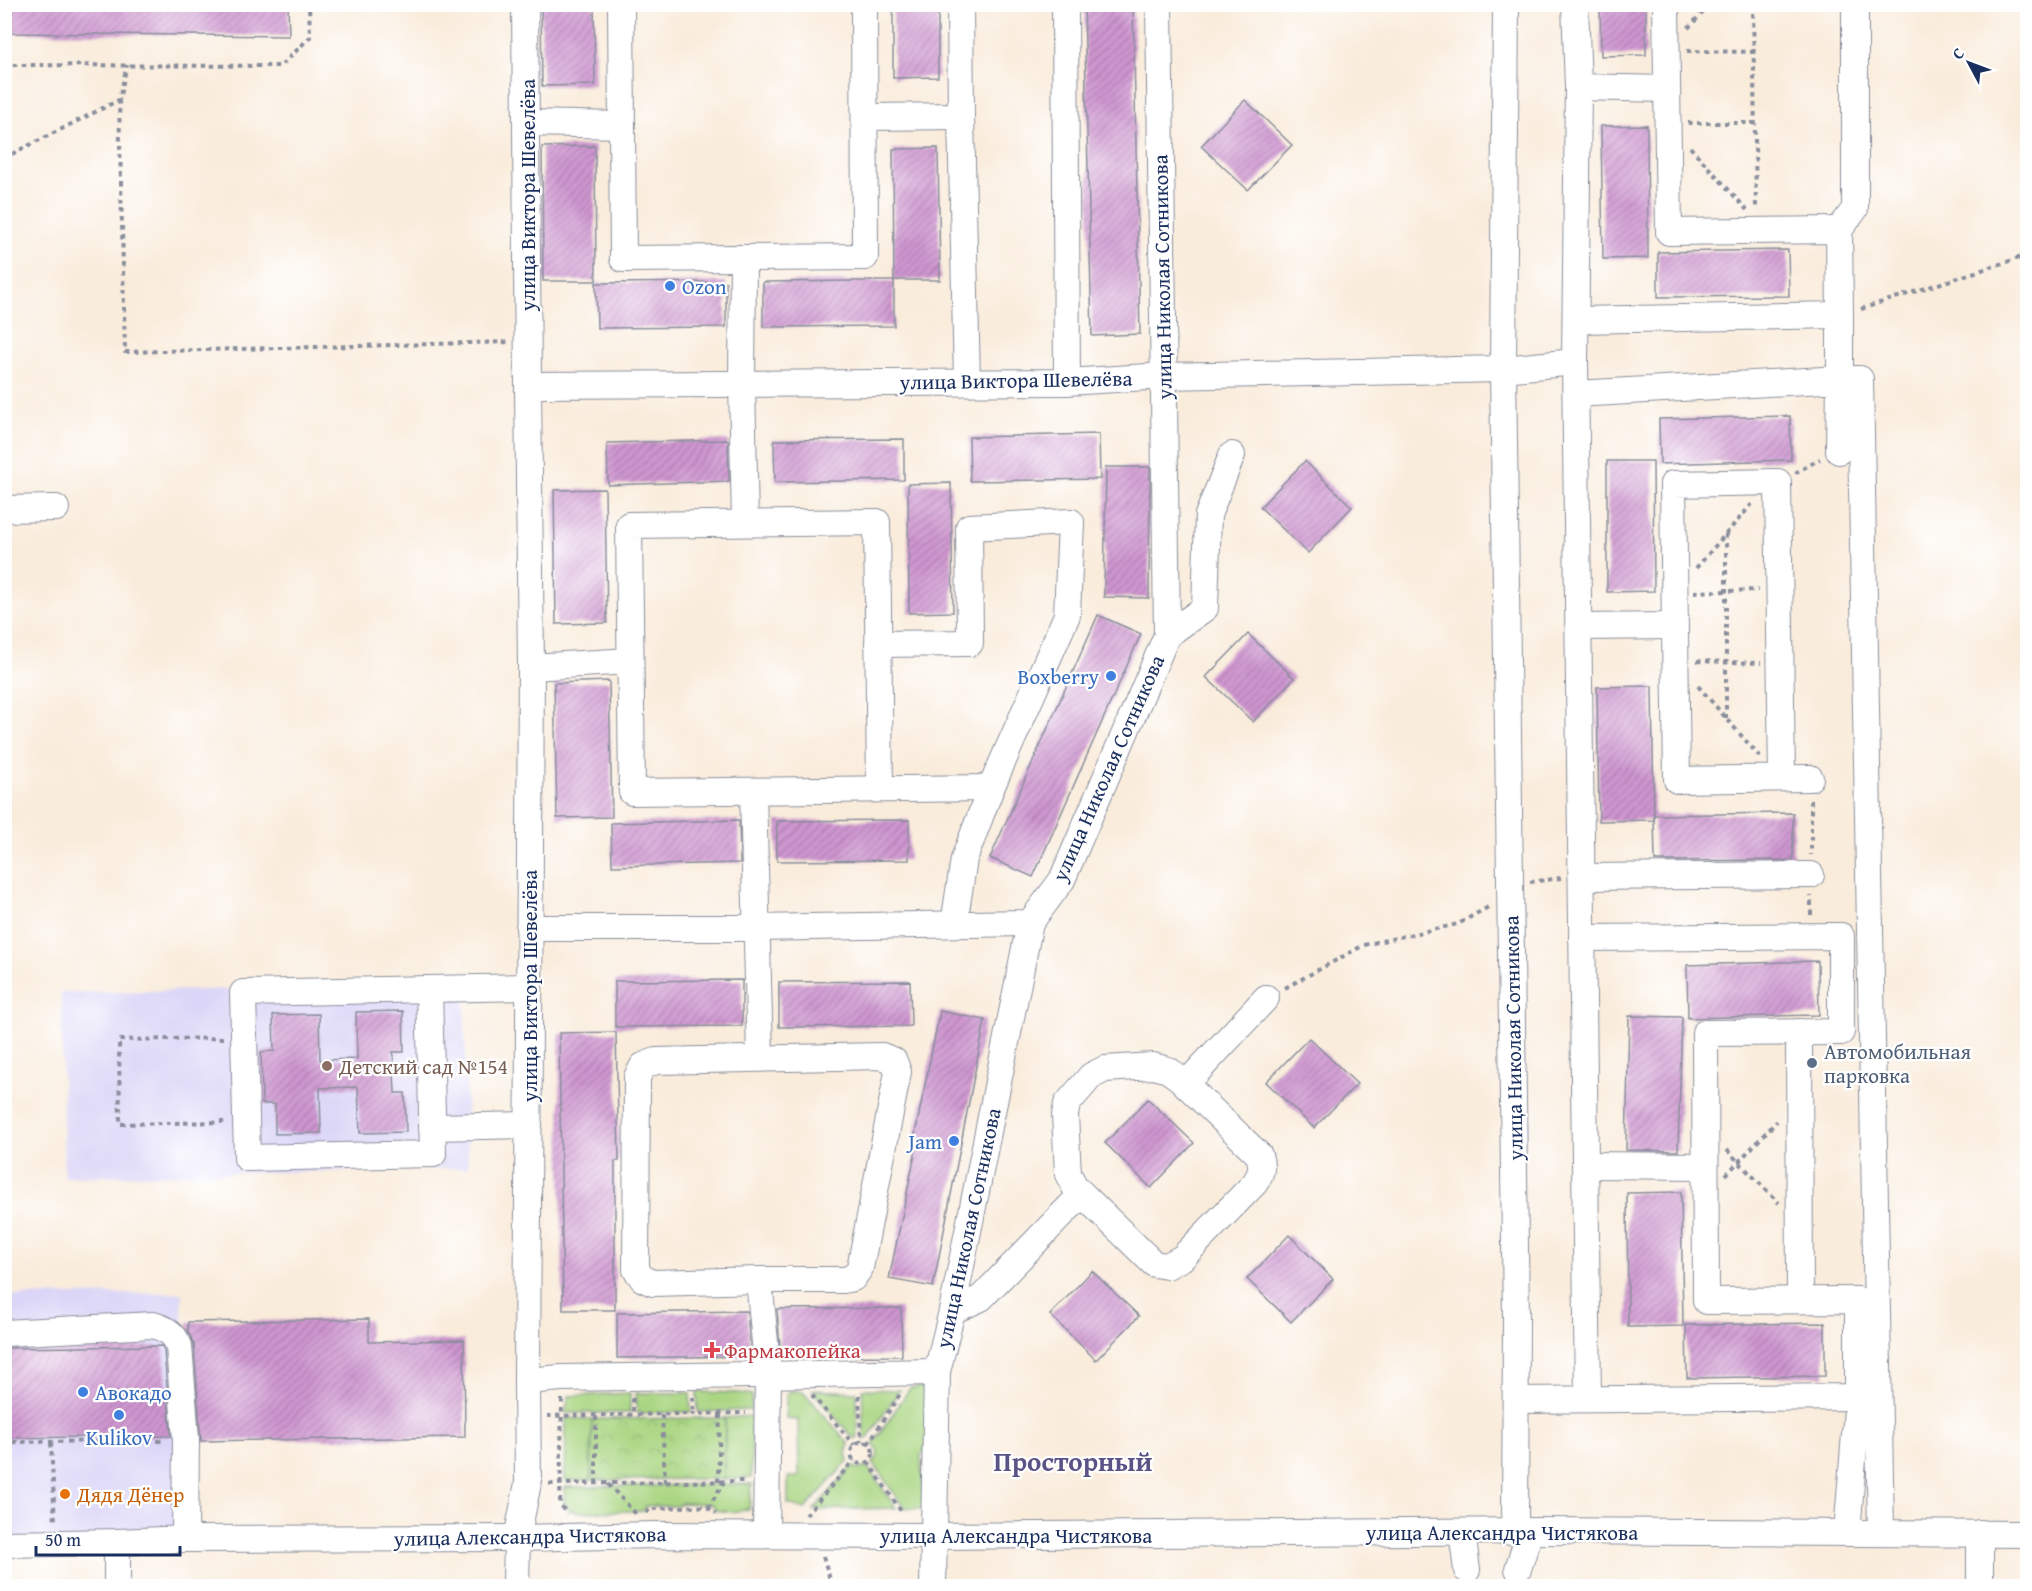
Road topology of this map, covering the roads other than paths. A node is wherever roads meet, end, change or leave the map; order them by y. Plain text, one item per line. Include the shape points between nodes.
1 (525, 4) edge
2 (621, 4) edge
3 (864, 4) edge
4 (960, 4) edge
5 (1065, 4) edge
6 (1159, 4) edge
7 (1168, 4) edge
8 (1506, 4) edge
9 (1575, 4) edge
10 (1666, 4) edge
11 (1855, 4) edge
12 (1578, 87) junction
13 (1667, 89) junction
14 (1159, 114) junction
15 (961, 116) junction
16 (865, 117) junction
17 (527, 123) junction
18 (622, 125) junction
19 (1839, 230) junction
20 (743, 258) junction
21 (1840, 315) junction
22 (1577, 320) junction
23 (1575, 362) junction
24 (1503, 369) junction
25 (1164, 376) junction
26 (1840, 379) junction
27 (967, 382) junction
28 (1067, 382) junction
29 (741, 383) junction
30 (528, 385) junction
31 (1576, 394) junction
32 (1839, 451) road end
33 (1232, 455) dead end
34 (4, 508) edge
35 (56, 508) dead end
36 (746, 523) junction
37 (1675, 626) junction
38 (1579, 627) junction
39 (1167, 635) junction
40 (878, 644) junction
41 (630, 661) junction
42 (531, 667) junction
43 (1774, 770) junction
44 (1810, 778) road end
45 (991, 788) junction
46 (880, 789) junction
47 (753, 790) junction
48 (1811, 874) road end
49 (1582, 877) junction
50 (1030, 923) junction
51 (954, 924) junction
52 (529, 928) junction
53 (757, 928) junction
54 (1582, 938) junction
55 (529, 987) junction
56 (429, 989) junction
57 (1266, 999) road end
58 (1799, 1032) junction
59 (760, 1057) junction
60 (1186, 1084) junction
61 (529, 1125) junction
62 (432, 1127) junction
63 (1585, 1165) junction
64 (1705, 1166) junction
65 (1082, 1194) junction
66 (759, 1280) junction
67 (1800, 1300) junction
68 (952, 1311) junction
69 (4, 1333) edge
70 (926, 1372) junction
71 (768, 1374) junction
72 (527, 1381) junction
73 (1858, 1397) junction
74 (1588, 1399) junction
75 (1516, 1400) junction
76 (928, 1529) junction
77 (1522, 1531) junction
78 (1462, 1532) junction
79 (1847, 1533) junction
80 (1881, 1533) junction
81 (1980, 1533) junction
82 (2028, 1534) edge
83 (766, 1535) junction
84 (517, 1538) junction
85 (185, 1539) junction
86 (117, 1542) junction
87 (4, 1544) edge
88 (1518, 1569) dead end
89 (1467, 1570) dead end
90 (117, 1587) edge
91 (516, 1587) edge
92 (933, 1587) edge
93 (950, 1587) edge
94 (1980, 1587) edge

1 - 17 street, улица Виктора Шевелёва
2 - 18 street
3 - 16 street
4 - 15 street
5 - 28 street
6 - 14 street, улица Николая Сотникова
7 - 14 street via 1172,77
8 - 24 street, улица Николая Сотникова
9 - 12 street
10 - 13 street
11 - 19 street via 1855,209
12 - 13 street
12 - 22 street
13 - 19 street via 1669,232 1756,225
14 - 25 street, улица Николая Сотникова
15 - 16 street
15 - 27 street
16 - 20 street via 865,257
17 - 18 street
17 - 30 street, улица Виктора Шевелёва
18 - 20 street via 623,259
19 - 21 street
20 - 29 street
21 - 22 street
21 - 26 street
22 - 23 street
23 - 24 street, улица Виктора Шевелёва
23 - 31 street
24 - 25 street, улица Виктора Шевелёва
24 - 75 street, улица Николая Сотникова
25 - 28 street, улица Виктора Шевелёва
25 - 39 street, улица Николая Сотникова
26 - 31 street
26 - 32 street
26 - 80 street via 1860,379
27 - 28 street, улица Виктора Шевелёва
27 - 29 street, улица Виктора Шевелёва
29 - 30 street, улица Виктора Шевелёва
29 - 36 street
30 - 42 street, улица Виктора Шевелёва
31 - 38 street
33 - 39 street via 1208,514 1205,608
34 - 35 street
36 - 40 street via 877,522
36 - 41 street via 629,525
37 - 38 street
37 - 43 street via 1677,780
37 - 43 street via 1673,484 1778,482
38 - 49 street
39 - 50 street, улица Николая Сотникова via 1062,880
40 - 45 street via 970,643 969,527 1071,522 1067,615
40 - 46 street
41 - 42 street
41 - 47 street via 632,792
42 - 52 street, улица Виктора Шевелёва
43 - 44 street
45 - 46 street
45 - 51 street via 964,859
46 - 47 street
47 - 53 street
48 - 49 street
49 - 54 street
50 - 51 street
50 - 68 street, улица Николая Сотникова
51 - 53 street
52 - 53 street
52 - 55 street, улица Виктора Шевелёва
53 - 59 street
54 - 58 street via 1841,936 1841,1032
54 - 63 street
55 - 56 street
55 - 61 street, улица Виктора Шевелёва
56 - 62 street
56 - 62 street via 243,993 247,1158 433,1154
57 - 60 street
58 - 64 street via 1705,1033
58 - 67 street
59 - 66 street via 656,1061 643,1066 637,1077 636,1270 643,1280 653,1283
59 - 66 street via 882,1056 894,1061 898,1072 860,1268 853,1278 843,1280
60 - 65 street via 1161,1067 1111,1067 1091,1076 1072,1096 1065,1110 1068,1174
60 - 65 street via 1259,1155 1262,1169 1255,1184 1182,1258 1167,1266 1154,1264
61 - 62 street
61 - 72 street, улица Виктора Шевелёва
63 - 64 street
63 - 74 street
64 - 67 street via 1706,1301
65 - 68 street via 981,1298
66 - 71 street
67 - 73 street via 1858,1300
68 - 70 street, улица Николая Сотникова
69 - 85 street via 153,1325 176,1338 186,1440
70 - 71 street
70 - 76 street, улица Николая Сотникова
71 - 72 street
71 - 83 street
72 - 84 street, улица Виктора Шевелёва via 528,1483
73 - 74 street
73 - 79 street
74 - 75 street
75 - 77 street, улица Николая Сотникова
76 - 78 street, улица Александра Чистякова
76 - 83 street, улица Александра Чистякова
76 - 92 street, улица Николая Сотникова
76 - 93 street
77 - 78 street, улица Александра Чистякова
77 - 79 street, улица Александра Чистякова
77 - 88 street, улица Николая Сотникова
78 - 89 street
79 - 80 street, улица Александра Чистякова
80 - 81 street, улица Александра Чистякова
81 - 82 street, улица Александра Чистякова
81 - 94 street
83 - 84 street, улица Александра Чистякова
84 - 85 street, улица Александра Чистякова
84 - 91 street, улица Виктора Шевелёва
85 - 86 street, улица Александра Чистякова
86 - 87 street, улица Александра Чистякова
86 - 90 street

